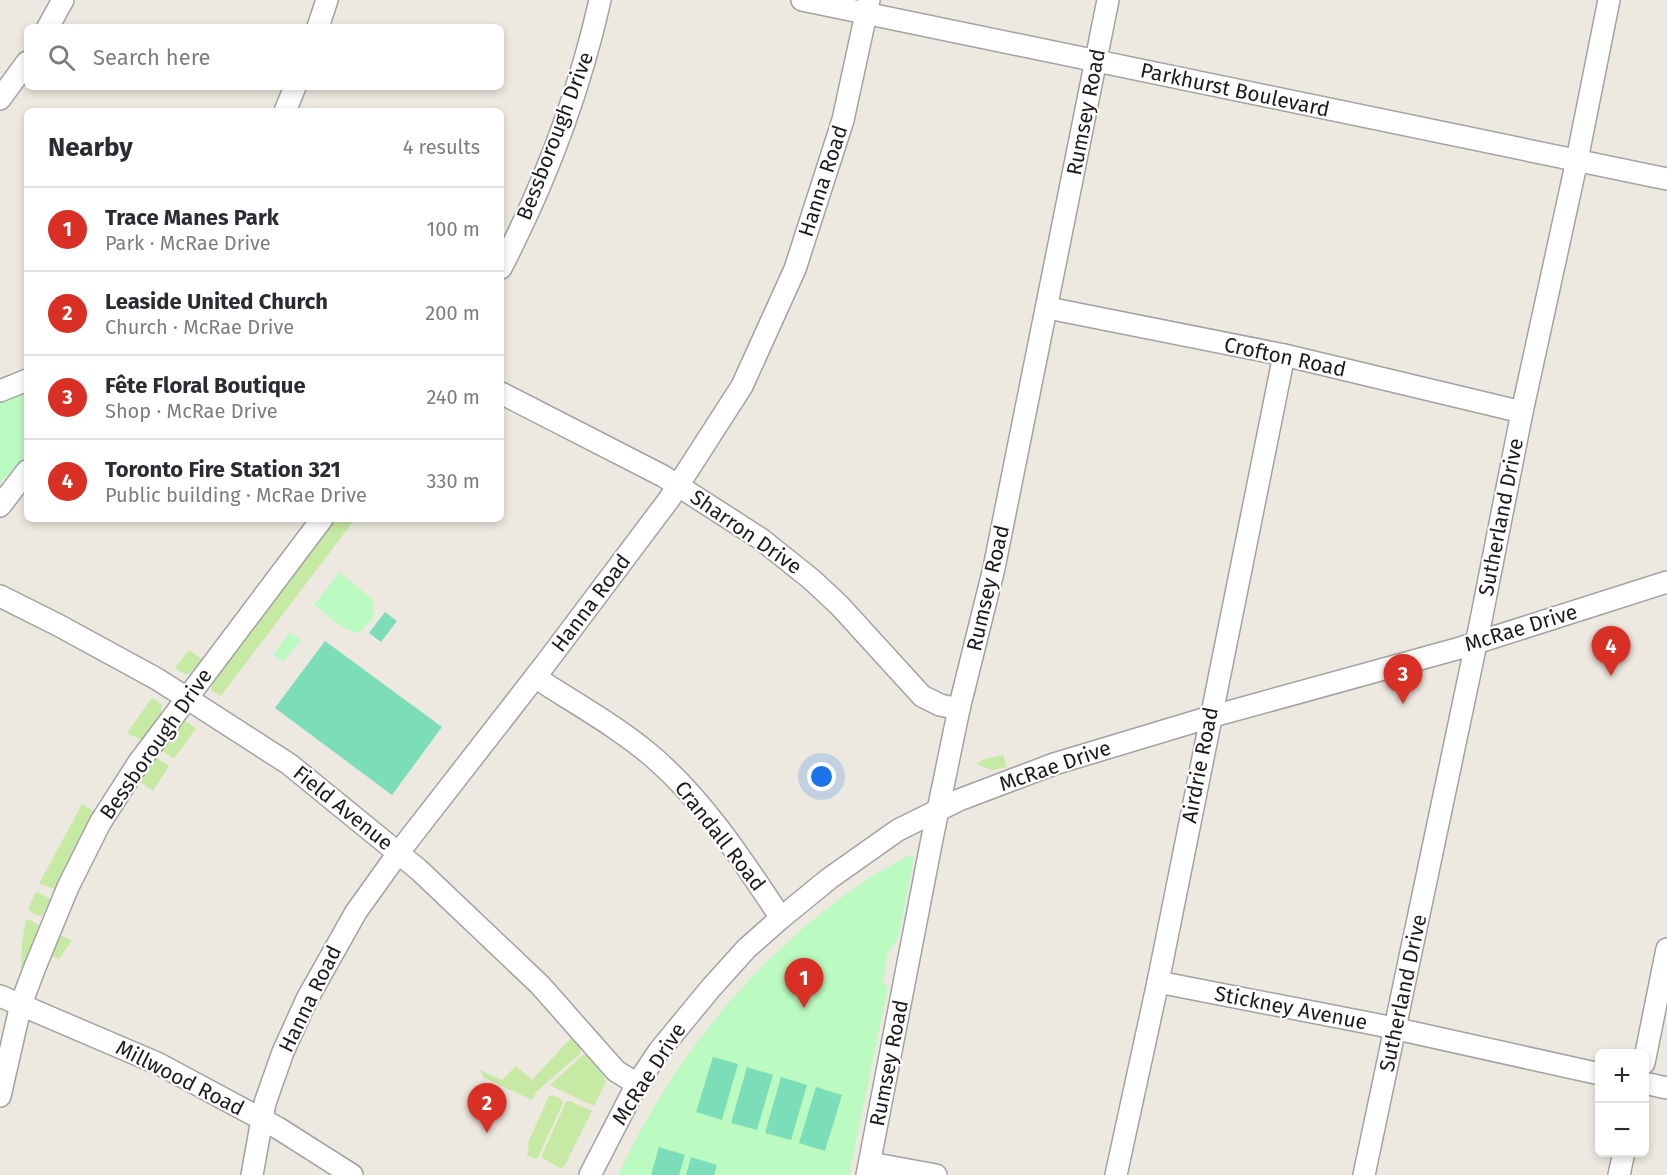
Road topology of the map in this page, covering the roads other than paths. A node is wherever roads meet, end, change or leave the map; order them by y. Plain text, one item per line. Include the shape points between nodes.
1 (63, 0) edge
2 (327, 0) edge
3 (600, 0) edge
4 (802, 0) edge
5 (1108, 0) edge
6 (1609, 0) edge
7 (868, 7) edge
8 (50, 24) edge
9 (319, 24) edge
10 (1095, 61) junction
11 (24, 66) edge
12 (294, 90) edge
13 (0, 99) edge
14 (286, 108) edge
15 (1577, 160) junction
16 (1667, 179) edge
17 (504, 262) edge
18 (1048, 308) junction
19 (1284, 355) junction
20 (24, 381) edge
21 (0, 391) edge
22 (504, 395) edge
23 (1522, 412) junction
24 (24, 475) edge
25 (678, 485) junction
26 (0, 506) edge
27 (320, 522) edge
28 (1667, 582) edge
29 (0, 596) edge
30 (1476, 642) junction
31 (535, 677) junction
32 (187, 697) junction
33 (959, 709) junction
34 (1210, 717) junction
35 (938, 809) junction
36 (399, 852) junction
37 (781, 918) junction
38 (1667, 949) edge
39 (1158, 982) junction
40 (0, 996) edge
41 (21, 1004) junction
42 (1395, 1029) junction
43 (1647, 1049) edge
44 (1595, 1073) edge
45 (637, 1084) junction
46 (1649, 1084) edge
47 (1667, 1088) edge
48 (0, 1096) edge
49 (263, 1119) junction
50 (1623, 1157) edge
51 (868, 1169) edge
52 (252, 1175) edge
53 (352, 1175) edge
54 (590, 1175) edge
55 (936, 1175) edge
56 (1116, 1175) edge
57 (1364, 1175) edge
58 (1619, 1175) edge

1 - 8 street
2 - 9 street
3 - 17 street, Bessborough Drive via 590,44 556,146
4 - 7 street, Parkhurst Boulevard
5 - 10 street, Rumsey Road
6 - 15 street, Sutherland Drive
7 - 10 street, Parkhurst Boulevard
7 - 25 street, Hanna Road via 843,120 795,268 742,386
10 - 15 street, Parkhurst Boulevard
10 - 18 street, Rumsey Road
11 - 13 street
12 - 14 street
15 - 16 street, Parkhurst Boulevard
15 - 23 street, Sutherland Drive
18 - 19 street, Crofton Road
18 - 33 street, Rumsey Road via 994,568
19 - 23 street, Crofton Road
19 - 34 street, Airdrie Road
20 - 21 street
22 - 25 street, Sharron Drive
23 - 30 street, Sutherland Drive
24 - 26 street
25 - 31 street, Hanna Road
25 - 33 street, Sharron Drive via 761,539 811,579 865,632 913,689 940,705
27 - 32 street, Bessborough Drive
28 - 30 street, McRae Drive
29 - 32 street, Field Avenue
30 - 34 street, McRae Drive
30 - 42 street, Sutherland Drive
31 - 36 street, Hanna Road
31 - 37 street, Crandall Road via 628,738 674,777 740,856
32 - 36 street, Field Avenue via 289,764
32 - 41 street, Bessborough Drive via 100,823 56,914
33 - 35 street, Rumsey Road
34 - 35 street, McRae Drive via 1054,764
34 - 39 street, Airdrie Road
35 - 37 street, McRae Drive via 887,837
35 - 51 street, Rumsey Road
36 - 45 street, Field Avenue via 540,985 616,1071
36 - 49 street, Hanna Road via 356,912 307,999 283,1052
37 - 45 street, McRae Drive via 746,949 685,1017
38 - 43 street
39 - 42 street, Stickney Avenue
39 - 56 street, Airdrie Road
40 - 41 street, Millwood Road
41 - 48 street, Bessborough Drive
41 - 49 street, Millwood Road via 159,1064
42 - 44 street, Stickney Avenue
42 - 57 street, Sutherland Drive
45 - 54 street, McRae Drive
46 - 47 street
49 - 52 street, Hanna Road
49 - 53 street, Millwood Road
50 - 58 street
51 - 55 street

